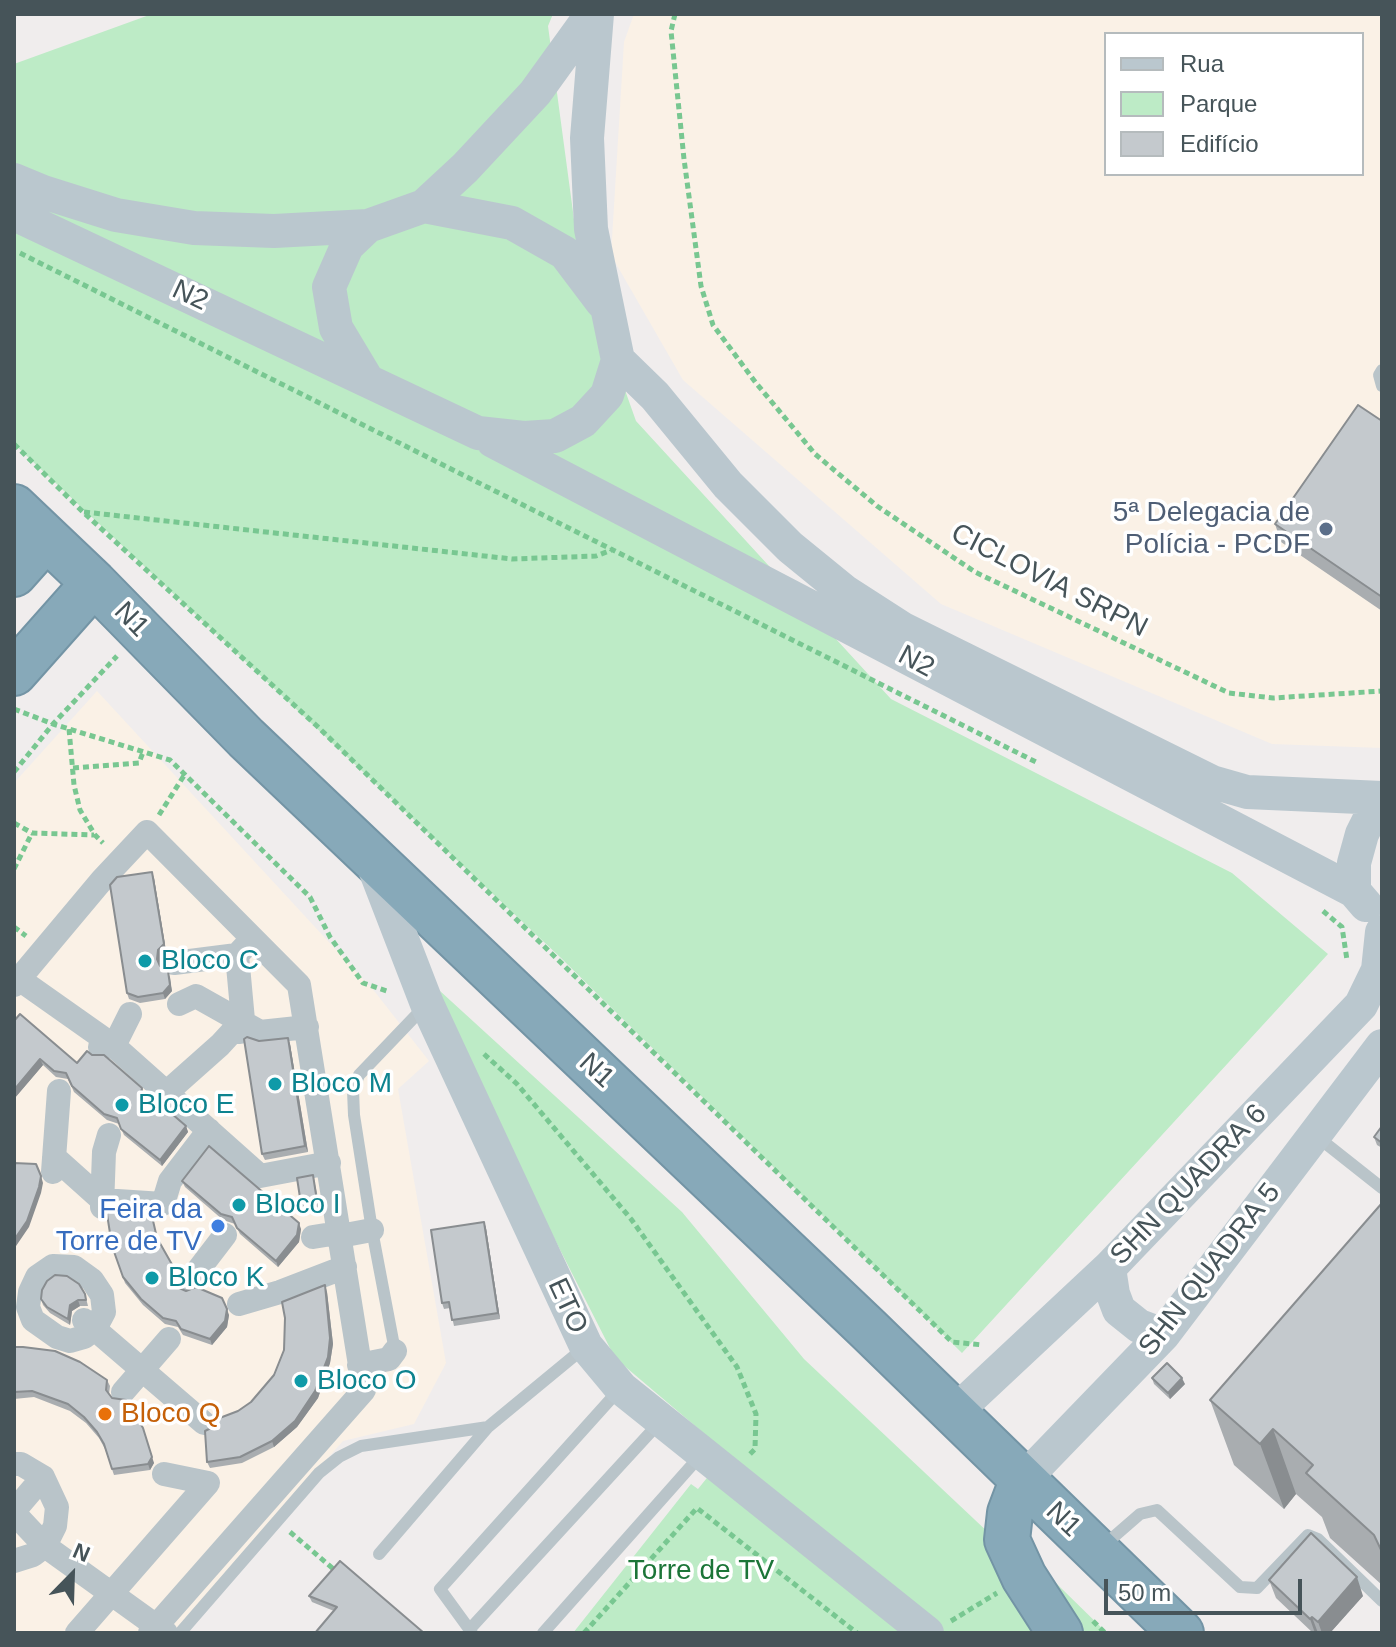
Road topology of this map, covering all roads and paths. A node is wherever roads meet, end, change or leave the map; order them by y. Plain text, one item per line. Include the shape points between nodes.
1 (595, 14) edge
2 (675, 14) edge
3 (14, 180) edge
4 (424, 206) junction
5 (14, 214) edge
6 (368, 226) junction
7 (14, 250) edge
8 (608, 309) junction
9 (618, 360) junction
10 (1382, 370) edge
11 (366, 378) junction
12 (1382, 386) edge
13 (478, 433) junction
14 (14, 444) edge
15 (14, 507) edge
16 (83, 512) junction
17 (46, 538) junction
18 (615, 549) junction
19 (14, 574) edge
20 (94, 583) junction
21 (141, 630) junction
22 (14, 673) edge
23 (1382, 691) edge
24 (69, 729) dead end
25 (143, 752) dead end
26 (73, 768) junction
27 (1051, 770) dead end
28 (14, 772) edge
29 (185, 774) dead end
30 (1382, 798) edge
31 (1382, 806) edge
32 (14, 823) edge
33 (147, 832) junction
34 (32, 833) junction
35 (95, 835) junction
36 (370, 858) junction
37 (122, 859) junction
38 (14, 869) edge
39 (1354, 891) junction
40 (1313, 906) dead end
41 (1382, 924) edge
42 (1382, 932) edge
43 (244, 947) junction
44 (174, 963) dead end
45 (17, 982) edge
46 (1366, 995) junction
47 (179, 1004) dead end
48 (427, 1004) junction
49 (130, 1014) dead end
50 (240, 1030) junction
51 (295, 1030) junction
52 (1382, 1046) edge
53 (104, 1047) junction
54 (59, 1091) dead end
55 (162, 1097) junction
56 (109, 1135) dead end
57 (1314, 1135) junction
58 (205, 1138) junction
59 (329, 1163) junction
60 (1382, 1188) edge
61 (102, 1203) junction
62 (372, 1230) junction
63 (339, 1234) junction
64 (225, 1235) dead end
65 (313, 1237) dead end
66 (345, 1267) junction
67 (1109, 1268) junction
68 (189, 1282) dead end
69 (239, 1304) dead end
70 (89, 1324) junction
71 (1163, 1335) junction
72 (169, 1339) dead end
73 (586, 1346) junction
74 (1025, 1346) junction
75 (395, 1351) joint
76 (359, 1365) junction
77 (142, 1370) junction
78 (621, 1388) junction
79 (123, 1392) dead end
80 (954, 1413) junction
81 (661, 1421) junction
82 (204, 1423) dead end
83 (488, 1427) junction
84 (702, 1454) junction
85 (14, 1464) edge
86 (164, 1474) dead end
87 (43, 1477) junction
88 (1022, 1481) junction
89 (14, 1512) edge
90 (277, 1521) junction
91 (45, 1546) junction
92 (1096, 1552) junction
93 (379, 1554) dead end
94 (14, 1561) edge
95 (337, 1572) edge
96 (1024, 1577) junction
97 (113, 1593) junction
98 (1382, 1601) edge
99 (157, 1631) edge
100 (470, 1631) edge
101 (933, 1631) edge
102 (77, 1633) edge
103 (180, 1633) edge
104 (543, 1633) edge
105 (584, 1633) edge
106 (857, 1633) edge
107 (1060, 1633) edge
108 (1181, 1633) edge

1 - 4 main road via 535,93
1 - 8 main road via 587,138 591,229
2 - 23 path, CICLOVIA SRPN via 672,45 688,187 701,286 713,325 815,454 877,506 975,572 1229,693 1273,698
3 - 6 main road via 116,215 194,228
4 - 6 main road
4 - 8 main road via 512,223 565,253
5 - 11 main road, N2
6 - 11 main road via 347,246 329,287 336,328
7 - 18 path
8 - 9 main road
9 - 13 main road via 607,395 583,421 555,436
9 - 30 main road, N2 via 790,547 903,629 1212,782 1247,792
10 - 12 lane
11 - 13 main road
13 - 39 main road, N2
14 - 16 path
15 - 17 highway, N1
16 - 18 path via 512,559 596,556
16 - 74 path via 317,726 952,1342 980,1347 1008,1334
17 - 19 highway
17 - 20 highway, N1
18 - 27 path
20 - 21 highway, N1
20 - 22 highway
21 - 28 path
21 - 36 highway, N1
24 - 26 path
25 - 26 path via 139,763
26 - 35 path via 80,810
29 - 33 path
31 - 39 main road via 1362,834
32 - 34 path
33 - 37 street
33 - 43 street
34 - 35 path
34 - 38 path
35 - 37 path
36 - 48 main road, ETO
36 - 80 highway, N1
37 - 45 street
39 - 41 main road
40 - 46 path via 1342,927 1348,963 1344,975
42 - 46 main road, SHN QUADRA 6 via 1378,970
43 - 44 street
43 - 50 street
43 - 51 street via 299,985
45 - 53 street
46 - 67 main road, SHN QUADRA 6
47 - 50 street via 196,996
48 - 62 lane via 359,1075 353,1090
48 - 73 main road, ETO
49 - 53 street
50 - 51 street
50 - 55 street
51 - 59 street via 325,1087
52 - 57 main road, SHN QUADRA 5
53 - 55 street
54 - 61 street via 53,1165
55 - 58 street
56 - 61 street
57 - 60 lane
57 - 71 main road, SHN QUADRA 5
58 - 59 street via 260,1176
58 - 61 street via 167,1185 163,1204
59 - 63 street
62 - 63 street
62 - 75 lane
63 - 65 street
63 - 66 street
64 - 68 street
66 - 69 street
66 - 76 street
67 - 71 main road via 1119,1310 1139,1326
67 - 74 main road, SHN QUADRA 6
70 - 70 street via 104,1312 102,1274 53,1266 35,1275 28,1307 41,1340 84,1337
70 - 77 street
71 - 88 main road, SHN QUADRA 5
72 - 77 street
73 - 78 main road, ETO
73 - 83 lane
74 - 80 main road, SHN QUADRA 6
75 - 76 street via 389,1359
76 - 99 street via 364,1390
77 - 79 street
77 - 82 street
78 - 81 main road, ETO
78 - 100 lane via 440,1589
80 - 88 highway, N1
81 - 84 main road, ETO
81 - 100 lane
83 - 90 lane via 361,1446 319,1473
83 - 93 lane
84 - 101 main road, ETO
84 - 104 lane
85 - 87 street
86 - 97 street via 208,1483
87 - 89 street
87 - 91 street via 57,1507
88 - 92 highway, N1
88 - 96 highway via 1007,1540
89 - 91 street
90 - 95 path
90 - 103 lane
91 - 94 street
91 - 97 street
92 - 98 lane via 1140,1514 1157,1510 1240,1587 1257,1588 1308,1535
92 - 108 highway, N1
96 - 101 path
96 - 107 highway
97 - 99 street
97 - 102 street
105 - 106 path via 697,1508

